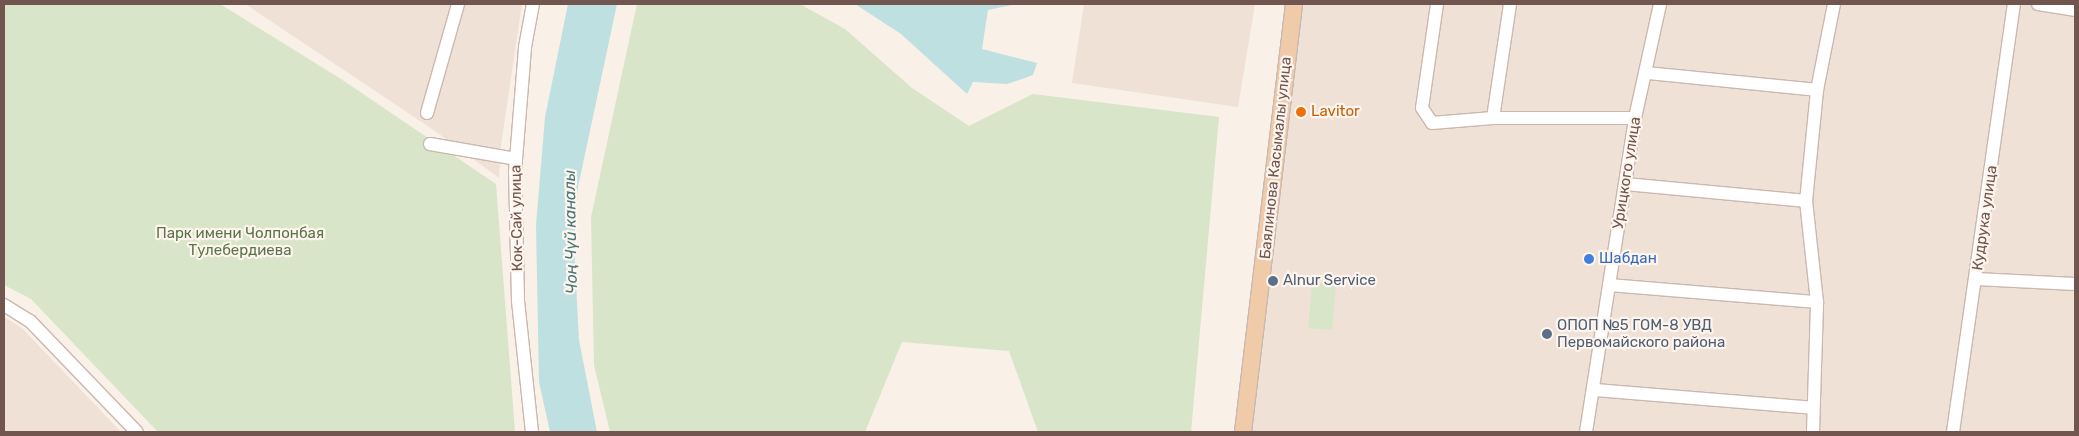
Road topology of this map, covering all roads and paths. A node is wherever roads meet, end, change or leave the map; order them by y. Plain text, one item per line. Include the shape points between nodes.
1 (458, 4) edge
2 (533, 4) edge
3 (1294, 4) edge
4 (1437, 4) edge
5 (1510, 4) edge
6 (1660, 4) edge
7 (1834, 4) edge
8 (2014, 4) edge
9 (2038, 4) edge
10 (2075, 10) edge
11 (1647, 73) junction
12 (1817, 90) junction
13 (427, 113) dead end
14 (1493, 118) junction
15 (1635, 118) junction
16 (430, 144) dead end
17 (516, 159) junction
18 (1626, 184) junction
19 (1806, 201) junction
20 (1976, 280) junction
21 (2075, 284) edge
22 (1609, 285) junction
23 (1817, 302) junction
24 (4, 305) edge
25 (1595, 390) junction
26 (1812, 408) junction
27 (137, 432) edge
28 (532, 432) edge
29 (1243, 432) edge
30 (1586, 432) edge
31 (1813, 432) edge
32 (1953, 432) edge

1 - 13 street
2 - 17 street, Кок-Сай улица via 525,47
3 - 29 main road, Баялинова Касымалы улица
4 - 14 street via 1422,108 1432,123
5 - 14 street
6 - 11 street, Урицкого улица
7 - 12 street
8 - 20 street, Кудрука улица
9 - 10 street
11 - 12 street
11 - 15 street, Урицкого улица
12 - 19 street
14 - 15 street
15 - 18 street, Урицкого улица
16 - 17 street
17 - 28 street, Кок-Сай улица via 518,300
18 - 19 street
18 - 22 street, Урицкого улица
19 - 23 street
20 - 21 street
20 - 32 street, Кудрука улица
22 - 23 street
22 - 25 street, Урицкого улица
23 - 26 street
24 - 27 street via 30,321
25 - 26 street
25 - 30 street, Урицкого улица
26 - 31 street

